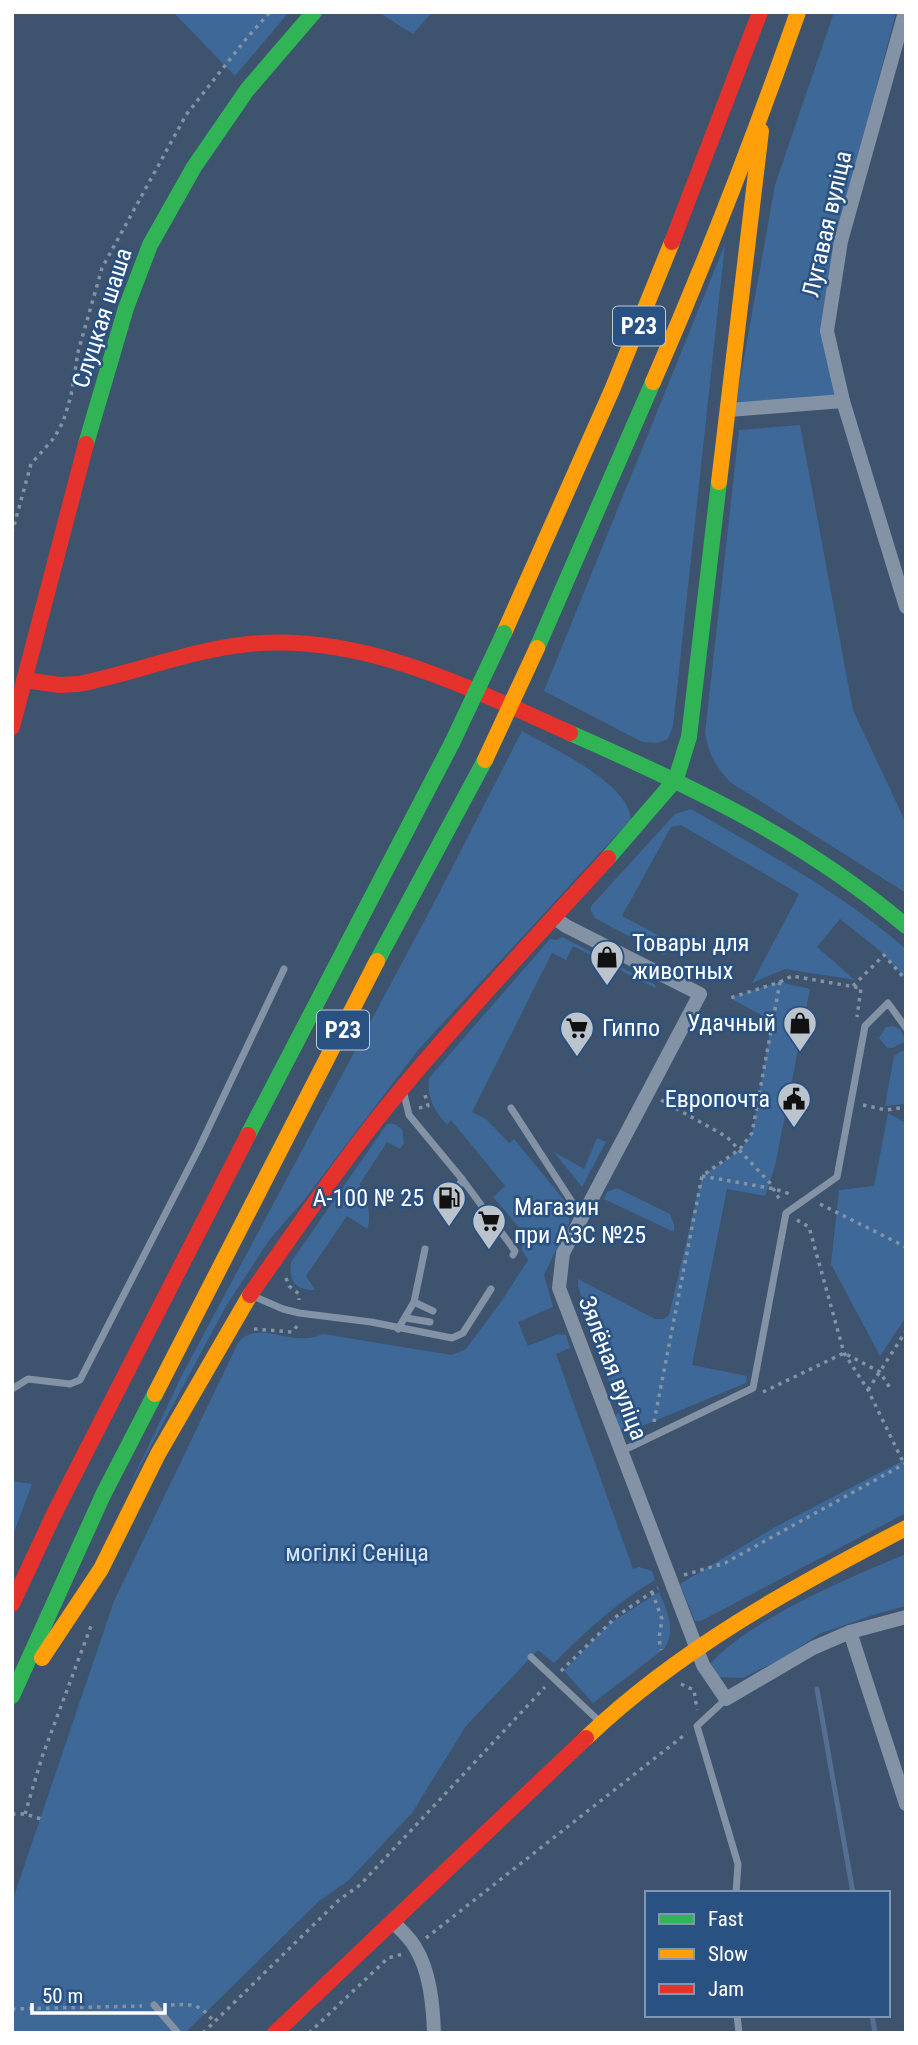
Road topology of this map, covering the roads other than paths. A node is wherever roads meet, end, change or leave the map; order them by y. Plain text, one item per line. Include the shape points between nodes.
1 (314, 12) edge
2 (760, 12) edge
3 (799, 12) edge
4 (905, 12) edge
5 (900, 51) edge
6 (765, 105) junction
7 (843, 401) junction
8 (729, 410) junction
9 (906, 607) edge
10 (18, 679) edge
11 (12, 727) edge
12 (676, 779) junction
13 (554, 917) junction
14 (906, 926) edge
15 (284, 969) dead end
16 (906, 1028) edge
17 (415, 1082) junction
18 (511, 1108) dead end
19 (462, 1179) junction
20 (447, 1214) dead end
21 (582, 1217) junction
22 (425, 1249) dead end
23 (513, 1255) dead end
24 (491, 1289) dead end
25 (250, 1295) junction
26 (414, 1302) junction
27 (433, 1311) dead end
28 (406, 1318) junction
29 (430, 1322) dead end
30 (398, 1329) junction
31 (12, 1389) edge
32 (620, 1452) junction
33 (906, 1528) edge
34 (12, 1604) edge
35 (906, 1617) edge
36 (850, 1632) junction
37 (696, 1648) junction
38 (531, 1657) dead end
39 (12, 1696) edge
40 (726, 1699) junction
41 (12, 1703) edge
42 (601, 1723) junction
43 (906, 1804) edge
44 (736, 1891) edge
45 (393, 1922) junction
46 (154, 2005) road end
47 (178, 2033) edge
48 (275, 2033) edge
49 (435, 2033) edge

1 - 10 main road, Слуцкая шаша via 247,90 194,167 150,245 101,389
2 - 34 main road, Р23, bridge via 698,180 612,390 504,634 452,743 166,1292
3 - 6 main road, Р23
4 - 5 street, Лугавая вуліца
5 - 7 street, Лугавая вуліца via 841,241 827,331
6 - 8 main road
6 - 39 main road, Р23, bridge via 680,321 485,760 404,908 103,1495
7 - 8 street
7 - 9 street, Лугавая вуліца
8 - 12 main road via 689,737
10 - 11 main road, Слуцкая шаша
10 - 12 main road via 72,685 266,643 354,650 436,675
12 - 13 main road
12 - 14 main road via 838,873
13 - 17 main road
13 - 21 street, Зялёная вуліца via 700,994
15 - 31 lane via 80,1380 70,1384 28,1379
16 - 32 lane via 888,1003 865,1026 837,1177 786,1213 753,1388
17 - 19 lane via 404,1092 409,1115
17 - 25 main road via 322,1191
18 - 21 lane
19 - 20 lane
19 - 23 lane via 515,1251
21 - 32 street, Зялёная вуліца via 563,1254 559,1288
22 - 26 lane
24 - 30 lane via 463,1333 452,1338
25 - 30 lane via 299,1313
25 - 41 main road via 158,1454 100,1569
26 - 27 lane
26 - 28 lane
28 - 29 lane
28 - 30 lane
32 - 37 street, Зялёная вуліца
33 - 37 main road via 790,1589
35 - 36 street
36 - 40 street via 813,1648
36 - 43 street
37 - 40 street, Зялёная вуліца
37 - 42 main road
38 - 42 lane
40 - 44 lane via 697,1726 738,1864
42 - 45 main road
45 - 48 main road
45 - 49 street via 424,1965
46 - 47 lane

